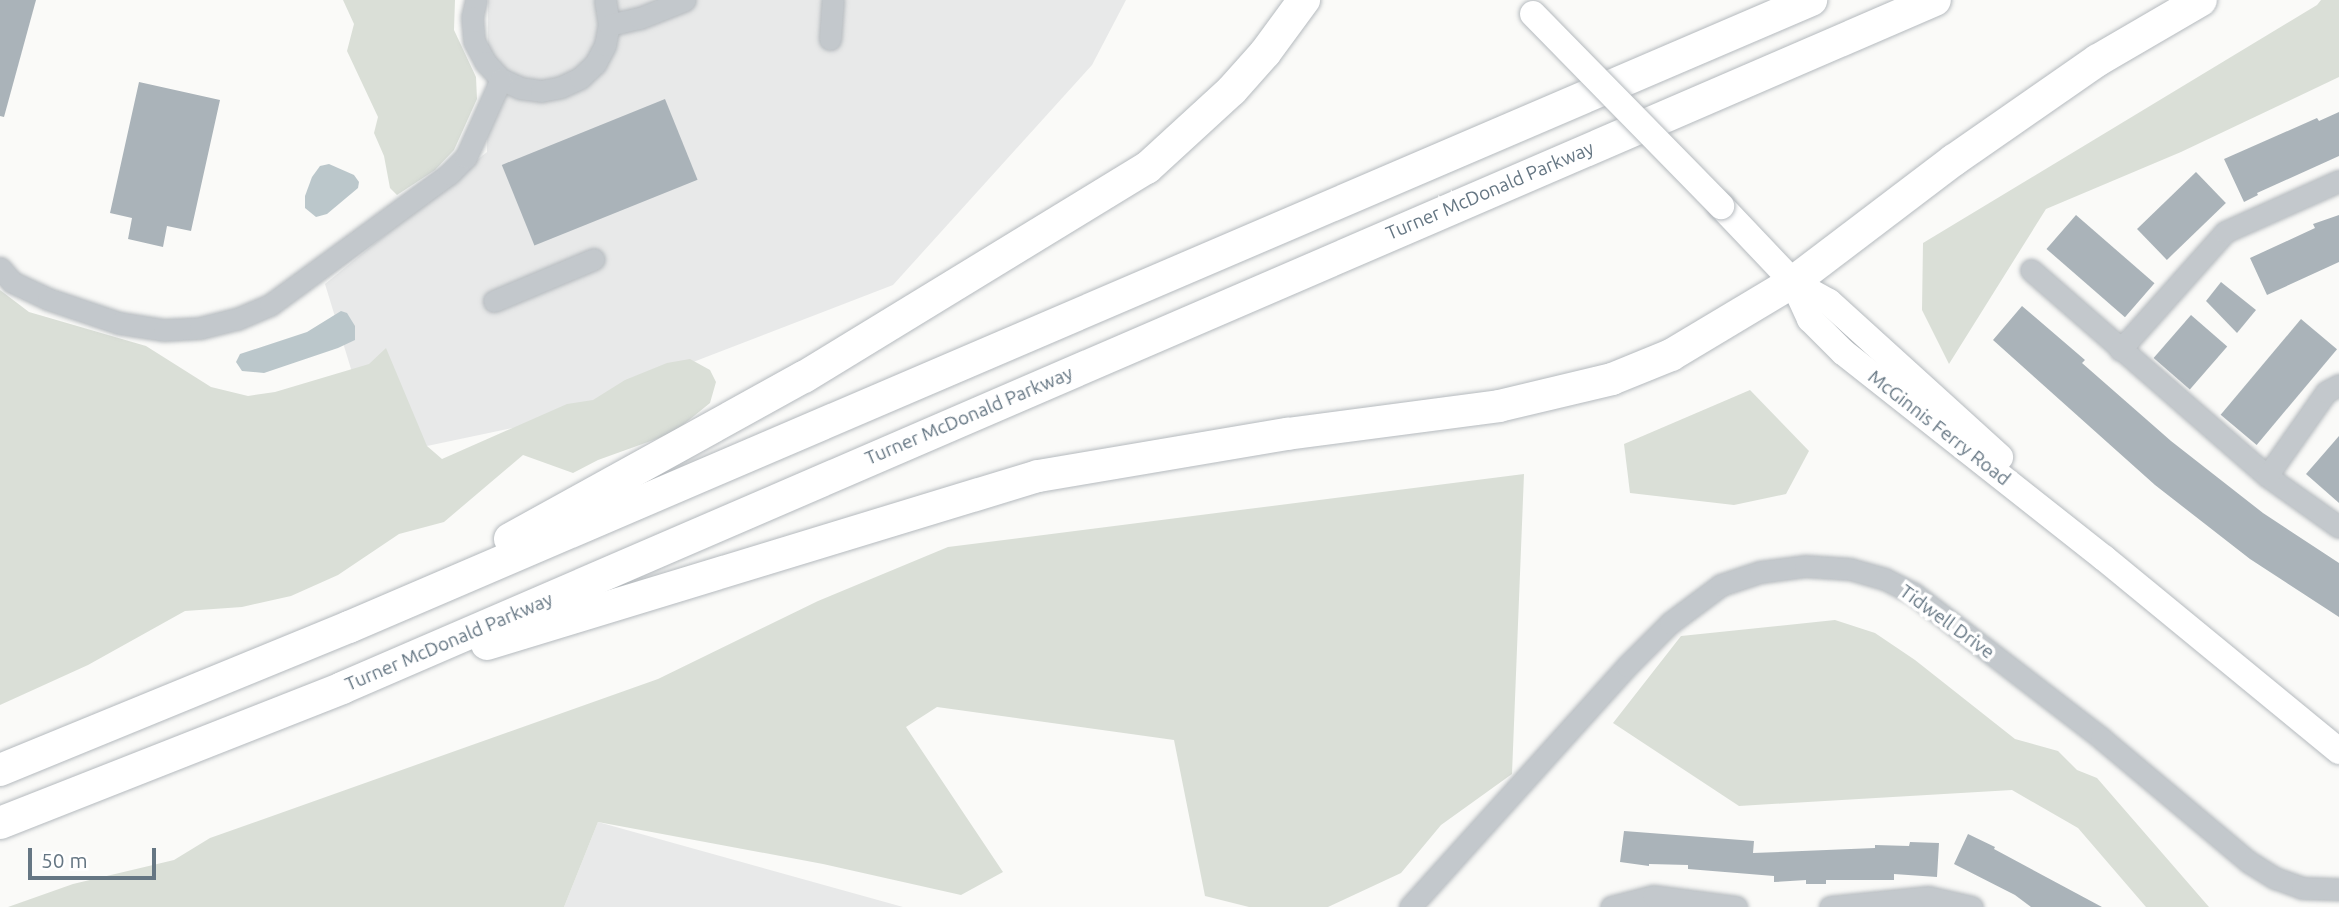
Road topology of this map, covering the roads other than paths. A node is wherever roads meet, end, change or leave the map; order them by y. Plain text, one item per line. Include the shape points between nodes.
1 (477, 0) edge
2 (605, 0) edge
3 (685, 0) edge
4 (833, 0) edge
5 (1304, 0) edge
6 (1811, 0) edge
7 (1935, 0) edge
8 (2201, 0) edge
9 (1527, 7) edge
10 (609, 25) junction
11 (830, 39) dead end
12 (502, 79) junction
13 (2339, 181) edge
14 (594, 259) dead end
15 (0, 268) edge
16 (2031, 270) dead end
17 (1793, 282) junction
18 (494, 301) dead end
19 (2120, 350) junction
20 (2339, 385) edge
21 (2267, 476) junction
22 (2339, 527) edge
23 (349, 627) junction
24 (342, 688) junction
25 (2339, 751) edge
26 (0, 770) edge
27 (0, 823) edge
28 (2339, 889) edge
29 (1410, 907) edge
30 (1611, 907) edge
31 (1736, 907) edge
32 (1830, 907) edge
33 (1972, 907) edge

1 - 12 street via 472,17 474,41 485,62
2 - 10 street
3 - 10 street
4 - 11 street
5 - 23 highway via 1232,90 1147,168 804,377
6 - 23 highway
7 - 24 highway, Turner McDonald Parkway
8 - 17 highway via 2087,68 1954,160
9 - 17 main road, McGinnis Ferry Road, bridge
10 - 12 street via 595,64 580,78 541,90 520,88
12 - 15 street via 466,157 449,174 270,305 237,319 164,330 118,323 48,299 12,282
13 - 19 street via 2225,232
14 - 18 street
16 - 19 street
17 - 24 highway via 1671,355 1612,379 1499,406 1287,434 1038,476
17 - 25 main road, McGinnis Ferry Road via 1829,302 1948,407 2104,558
19 - 21 street
20 - 21 street via 2326,392
21 - 22 street
23 - 26 highway
24 - 27 highway, Turner McDonald Parkway
28 - 29 street, Tidwell Drive via 2302,888 2249,862 2101,738 1913,593 1850,569 1805,566 1760,572 1721,585 1671,623
30 - 31 street via 1653,896
32 - 33 street via 1927,897

